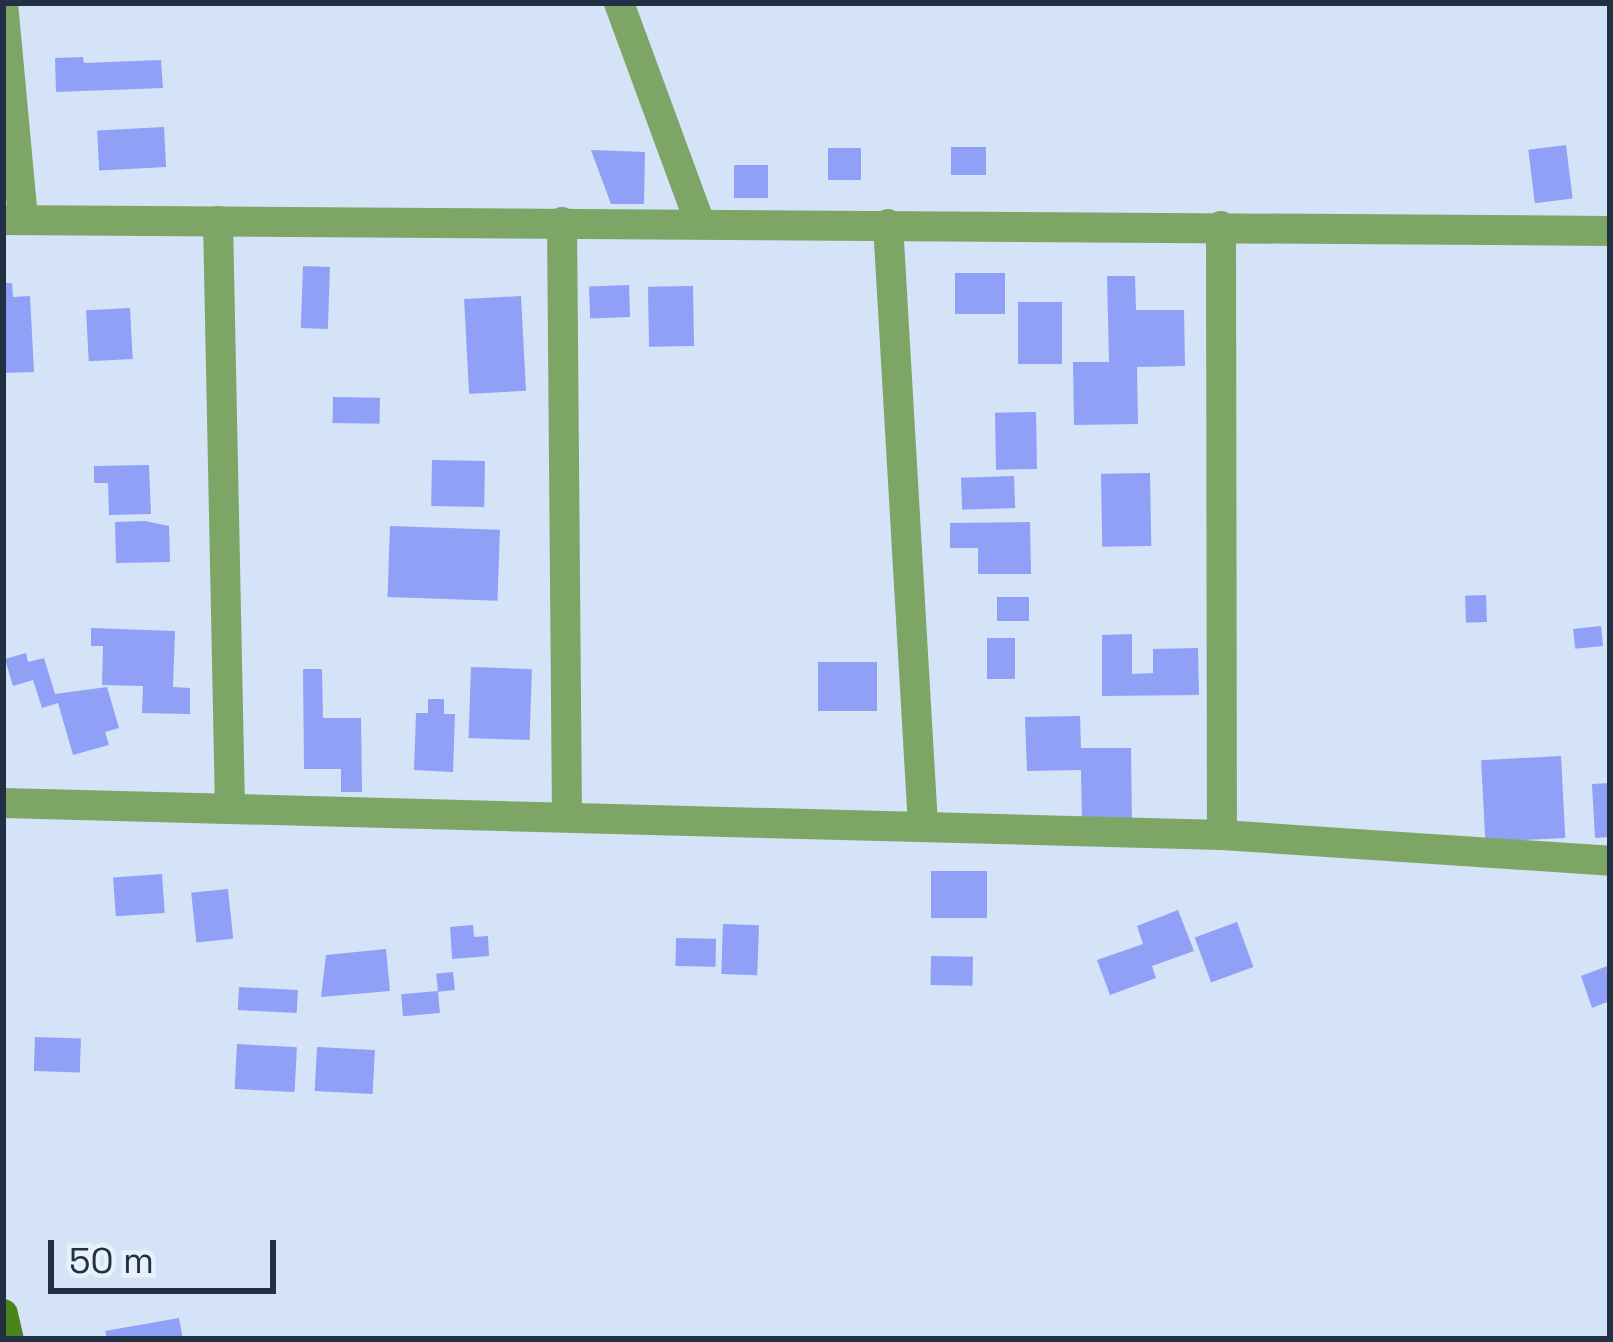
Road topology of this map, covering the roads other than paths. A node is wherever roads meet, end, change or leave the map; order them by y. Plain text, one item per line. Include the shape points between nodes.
1 (3, 3) edge
2 (619, 3) edge
3 (13, 220) edge
4 (218, 221) junction
5 (562, 222) junction
6 (700, 223) junction
7 (888, 224) junction
8 (1221, 226) junction
9 (1610, 231) edge
10 (3, 803) edge
11 (230, 809) junction
12 (567, 814) junction
13 (923, 825) junction
14 (1222, 836) junction
15 (1610, 861) edge
16 (3, 1314) edge
17 (9, 1339) edge

1 - 3 street
2 - 6 street
3 - 4 street
4 - 5 street
4 - 11 street
5 - 6 street
5 - 12 street
6 - 7 street
7 - 8 street
7 - 13 street
8 - 9 street
8 - 14 street
10 - 11 street
11 - 12 street
12 - 13 street
13 - 14 street
14 - 15 street
16 - 17 street

